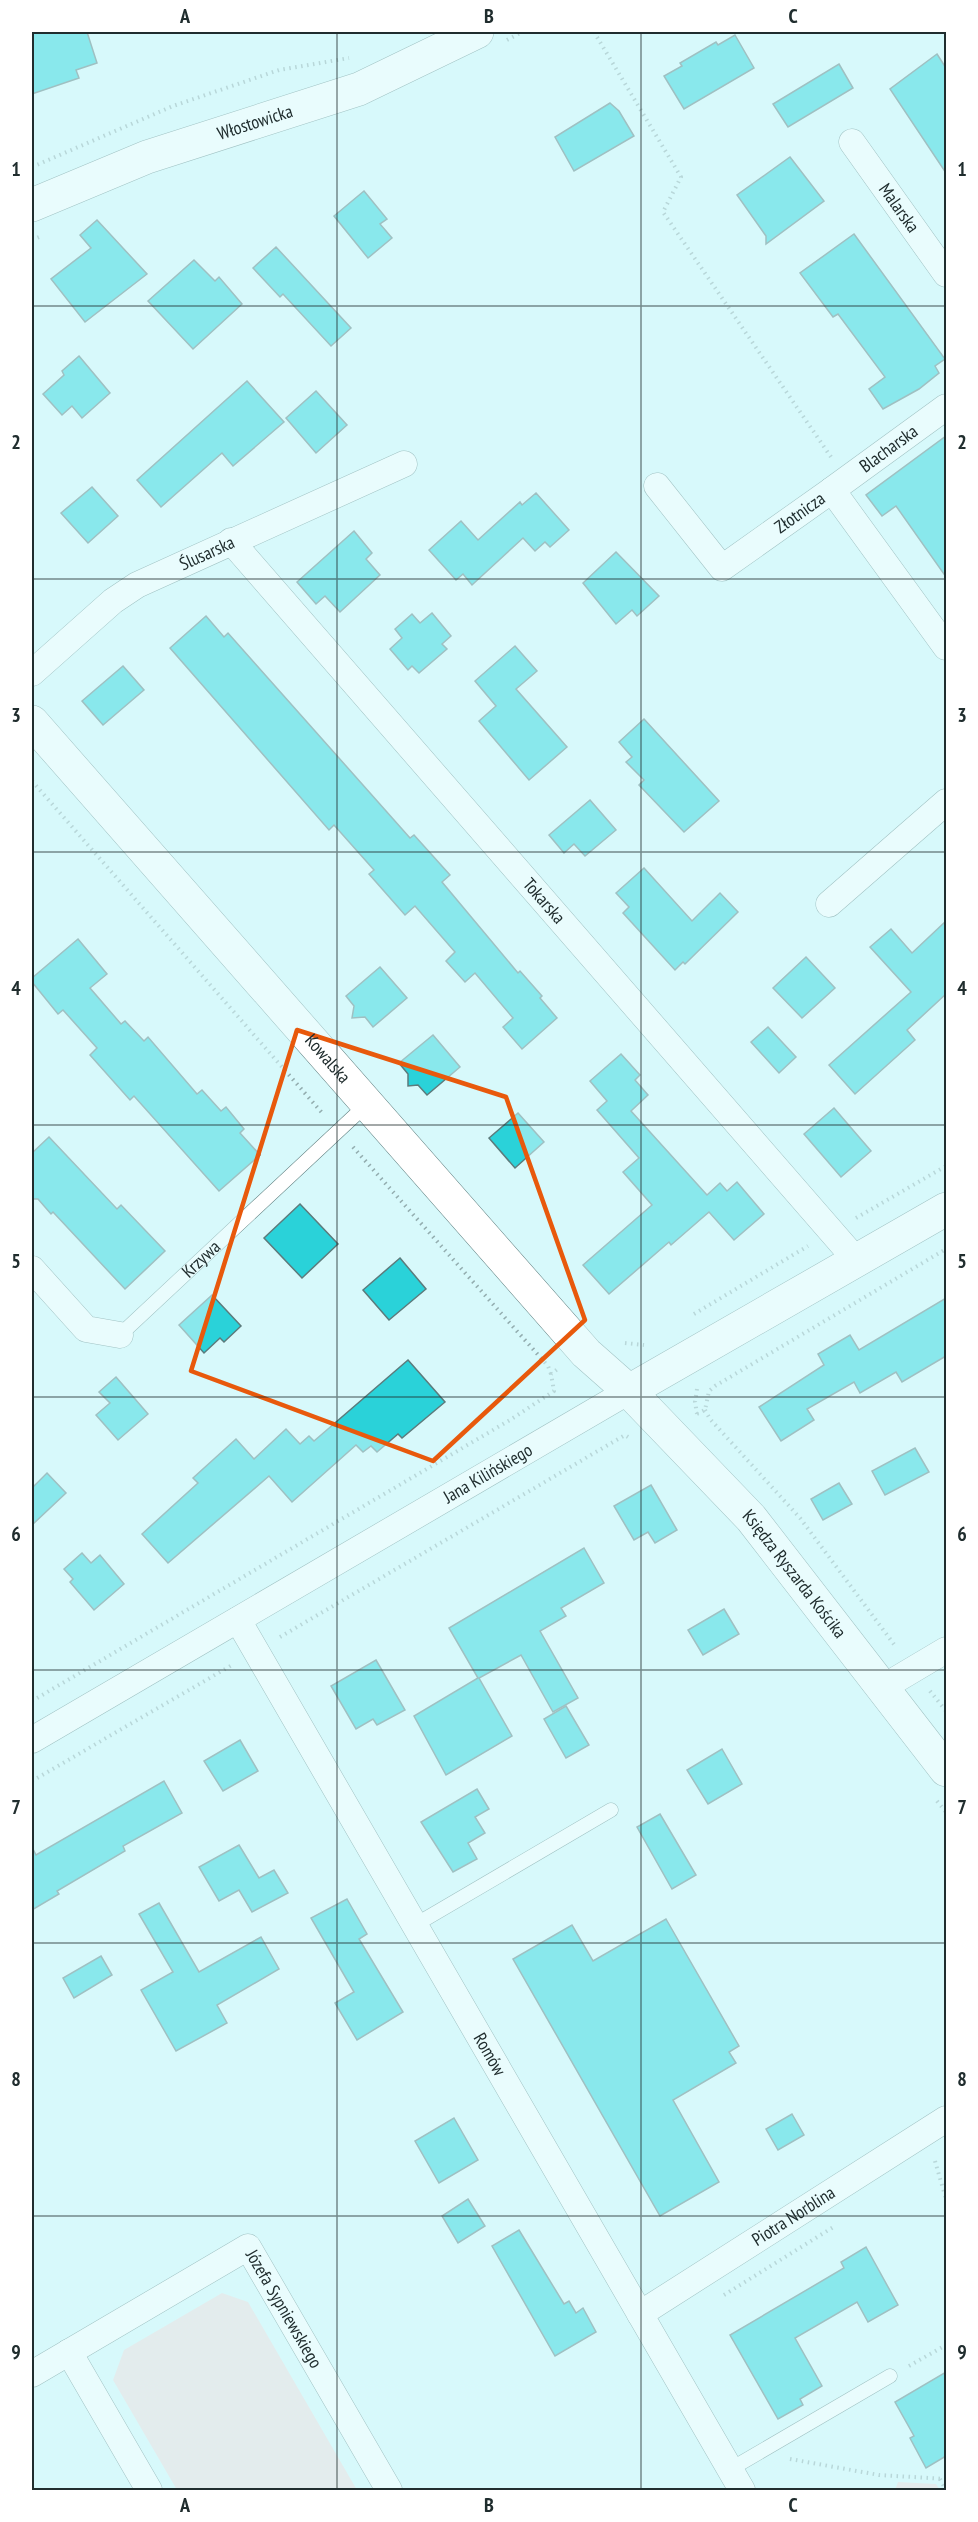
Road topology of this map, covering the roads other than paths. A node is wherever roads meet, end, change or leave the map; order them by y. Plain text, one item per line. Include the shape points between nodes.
1 (477, 32) edge
2 (852, 142) dead end
3 (32, 205) edge
4 (946, 274) edge
5 (946, 407) edge
6 (404, 464) dead end
7 (839, 484) junction
8 (657, 486) dead end
9 (231, 541) junction
10 (946, 647) edge
11 (32, 673) edge
12 (32, 723) edge
13 (946, 802) edge
14 (829, 904) dead end
15 (366, 1105) junction
16 (946, 1209) edge
17 (857, 1261) junction
18 (32, 1269) edge
19 (120, 1335) joint
20 (629, 1391) junction
21 (238, 1620) junction
22 (946, 1650) edge
23 (882, 1688) junction
24 (32, 1740) edge
25 (946, 1770) edge
26 (611, 1810) dead end
27 (415, 1925) junction
28 (946, 2119) edge
29 (640, 2314) junction
30 (69, 2352) junction
31 (32, 2374) edge
32 (890, 2376) road end
33 (735, 2480) edge
34 (149, 2490) edge
35 (389, 2490) edge

1 - 3 street, Włostowicka via 359,89 177,146
2 - 4 street, Malarska
5 - 7 street, Blacharska
6 - 9 street, Ślusarska
7 - 8 street, Złotnicza via 722,568
7 - 10 street, Złotnicza
9 - 11 street, Ślusarska via 136,585
9 - 17 street, Tokarska
12 - 15 street, Kowalska
13 - 14 street
15 - 19 lane, Krzywa
15 - 20 street, Kowalska via 586,1353
16 - 17 street, Jana Kilińskiego
17 - 20 street, Jana Kilińskiego
18 - 19 street, Krzywa via 86,1329
20 - 21 street, Jana Kilińskiego
20 - 23 street, Księdza Ryszarda Kościka via 781,1554
21 - 24 street, Jana Kilińskiego
21 - 27 street, Romów
22 - 23 street
23 - 25 street, Księdza Ryszarda Kościka
26 - 27 lane
27 - 29 street, Romów
28 - 29 street, Piotra Norblina
29 - 33 street, Romów
30 - 31 street, Józefa Sypniewskiego
30 - 34 street
30 - 35 street, Józefa Sypniewskiego via 248,2247
32 - 33 lane via 758,2453

